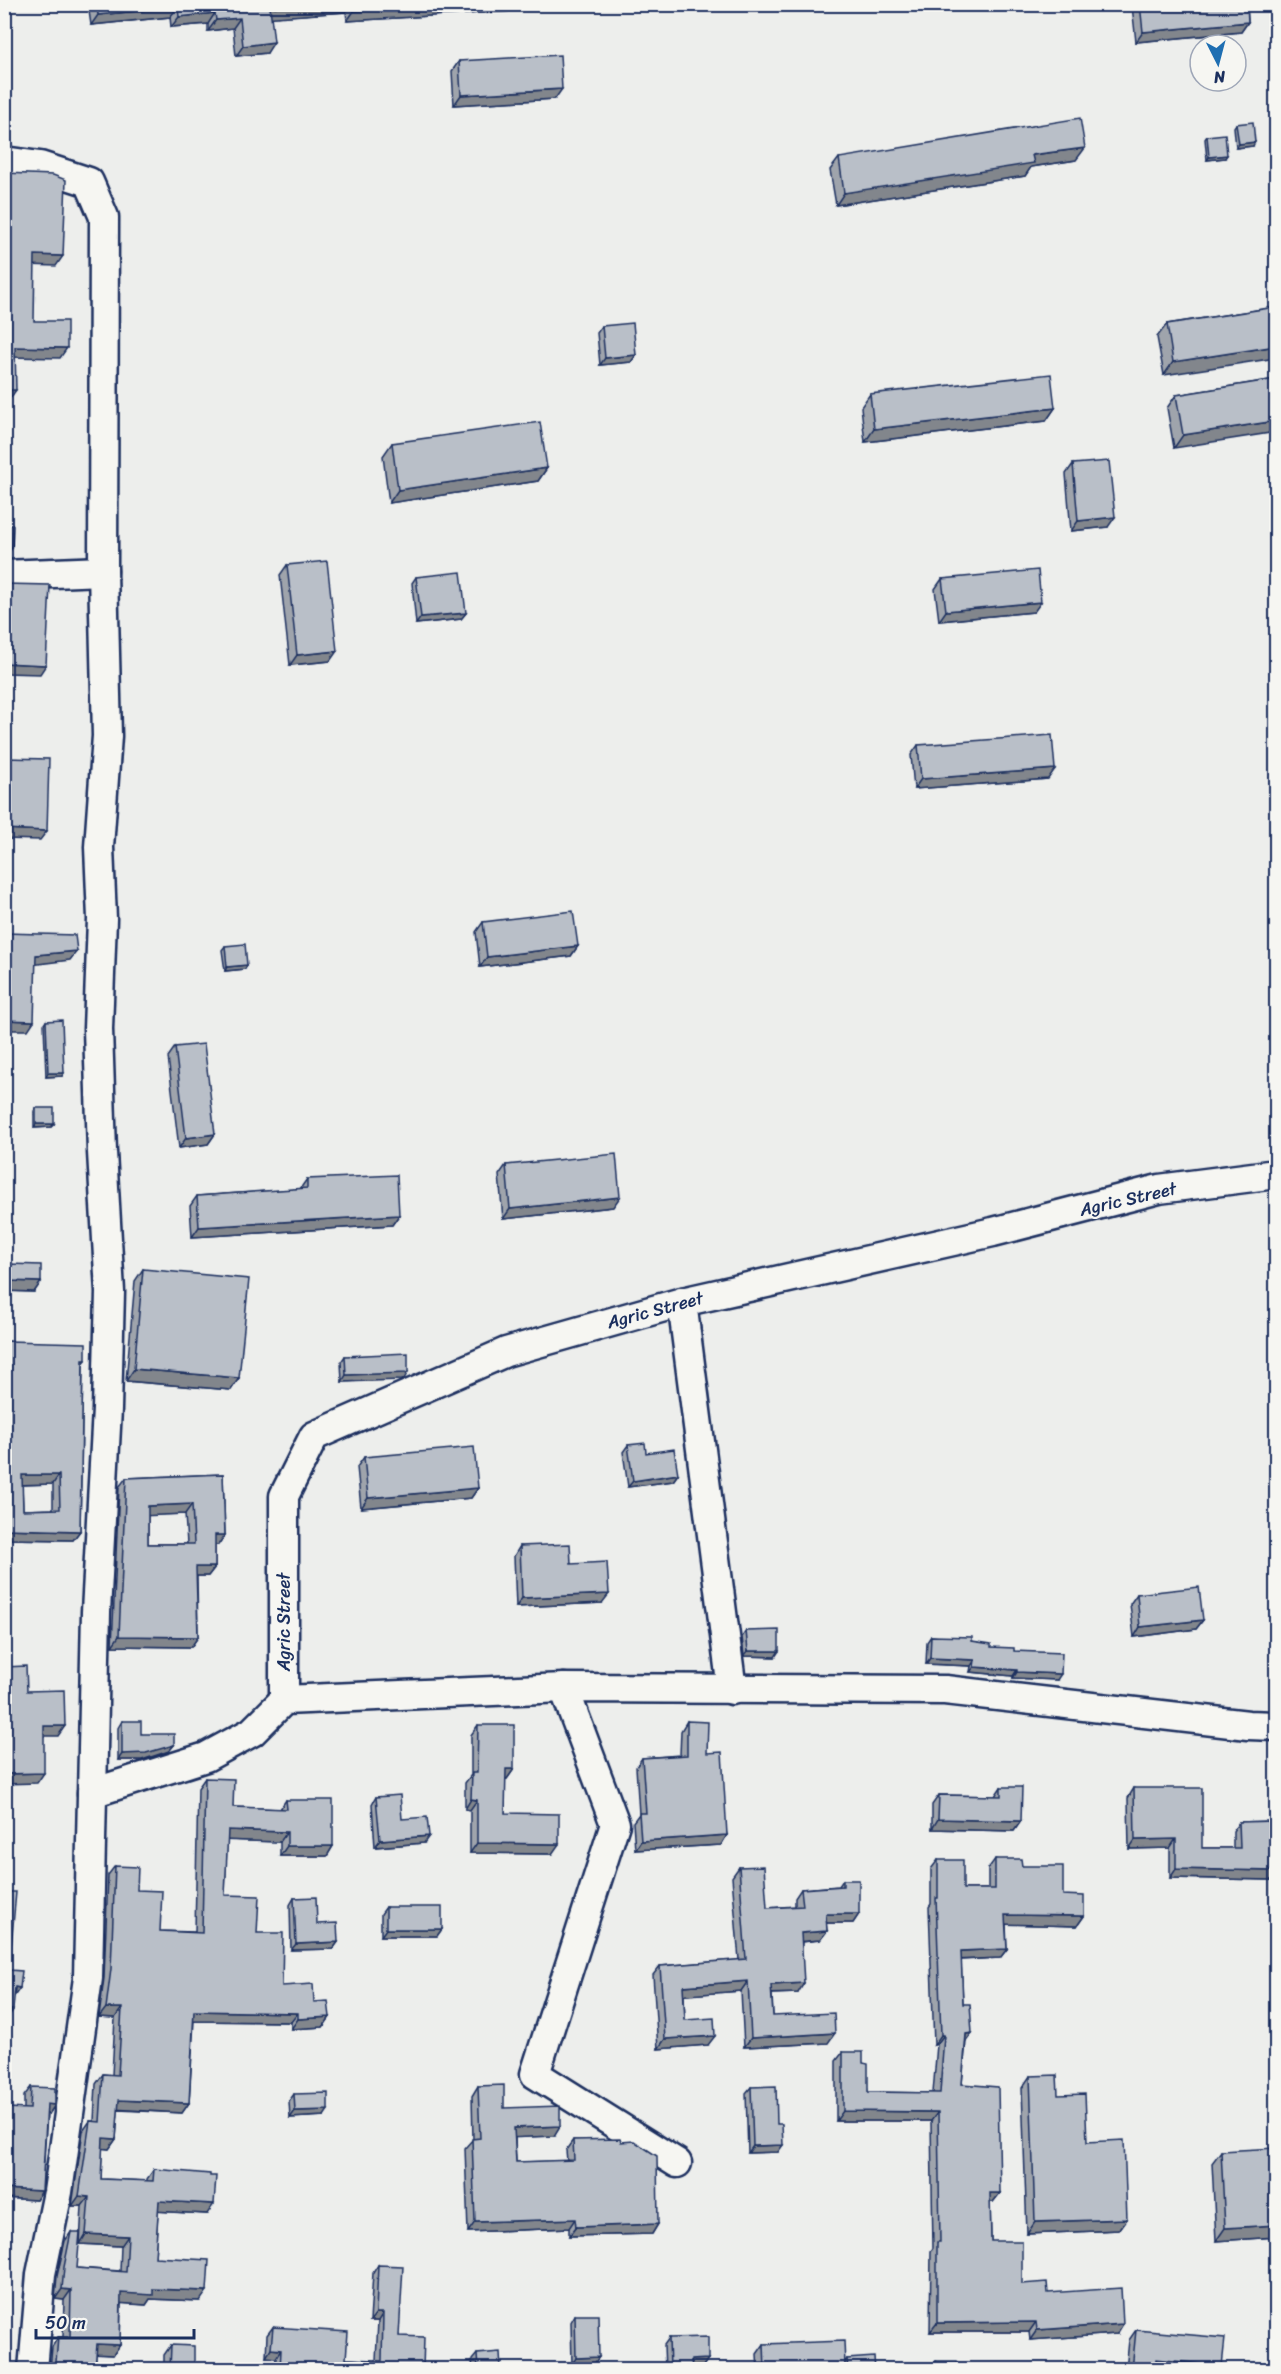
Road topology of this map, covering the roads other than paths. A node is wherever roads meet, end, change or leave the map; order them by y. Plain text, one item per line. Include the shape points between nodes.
1 (4, 161) edge
2 (103, 571) junction
3 (4, 575) edge
4 (1276, 1174) edge
5 (682, 1302) junction
6 (564, 1688) junction
7 (732, 1690) junction
8 (284, 1700) junction
9 (1276, 1726) edge
10 (92, 1793) junction
11 (677, 2163) dead end
12 (33, 2370) edge

1 - 2 street via 40,166 89,182 104,217
2 - 3 street
2 - 10 street via 106,736 99,847 102,919 98,1029 110,1292
4 - 5 street, Agric Street via 1159,1189 993,1232
5 - 7 street
5 - 8 street, Agric Street via 506,1352 314,1436 284,1496
6 - 7 street
6 - 8 street
6 - 11 street via 615,1824 535,2074
7 - 9 street via 945,1690
8 - 10 street via 252,1732 206,1757
10 - 12 street via 88,1978 58,2192 41,2274

